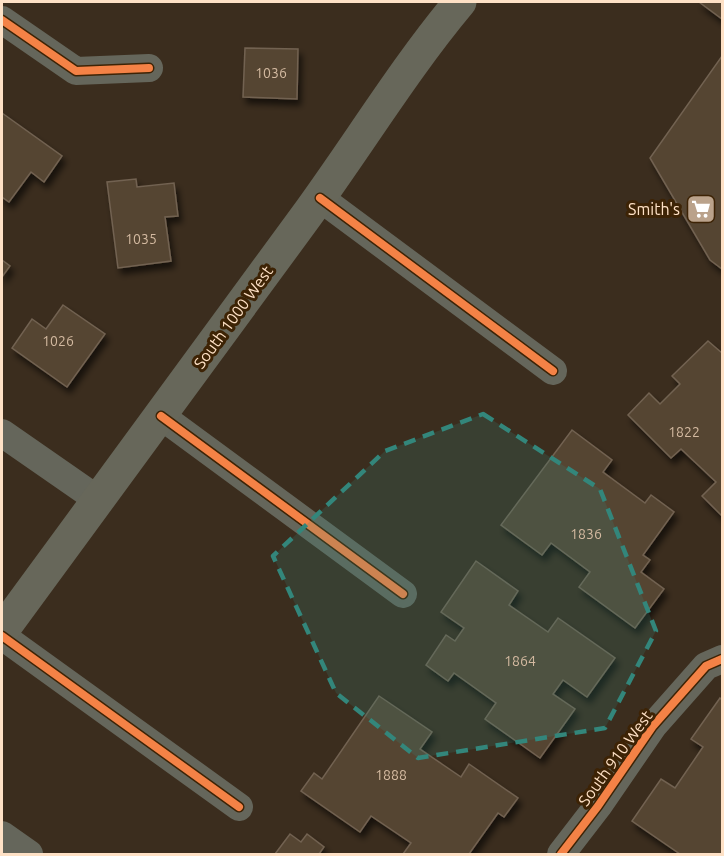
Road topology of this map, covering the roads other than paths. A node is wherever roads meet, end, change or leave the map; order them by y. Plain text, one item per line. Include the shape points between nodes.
1 (460, 2) edge
2 (2, 20) edge
3 (149, 68) dead end
4 (320, 198) junction
5 (553, 371) dead end
6 (161, 416) junction
7 (2, 433) edge
8 (97, 499) junction
9 (403, 594) dead end
10 (2, 631) edge
11 (2, 636) edge
12 (723, 659) edge
13 (239, 807) dead end
14 (2, 835) edge
15 (29, 855) edge
16 (561, 855) edge

1 - 4 main road, South 1000 West
2 - 3 street via 76,71
4 - 5 street
4 - 6 main road, South 1000 West
6 - 8 main road, South 1000 West
6 - 9 street
7 - 8 street
8 - 10 main road, South 1000 West
11 - 13 street
12 - 16 street, South 910 West via 706,666 653,726
14 - 15 street

